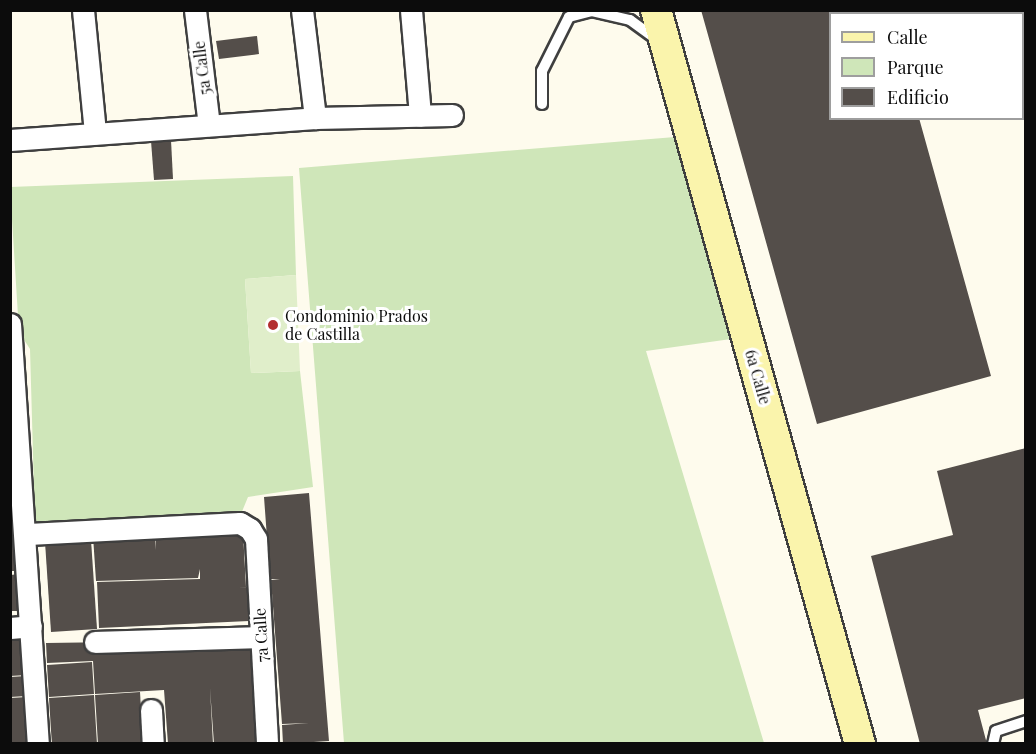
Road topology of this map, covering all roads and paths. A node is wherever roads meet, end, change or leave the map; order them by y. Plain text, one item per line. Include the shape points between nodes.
1 (83, 10) edge
2 (195, 10) edge
3 (302, 10) edge
4 (411, 10) edge
5 (559, 10) edge
6 (656, 10) edge
7 (569, 17) junction
8 (666, 46) junction
9 (542, 104) dead end
10 (452, 115) dead end
11 (420, 116) junction
12 (315, 118) junction
13 (209, 125) junction
14 (95, 133) junction
15 (10, 140) edge
16 (10, 324) edge
17 (13, 364) edge
18 (28, 534) junction
19 (21, 627) edge
20 (261, 637) junction
21 (95, 642) dead end
22 (151, 710) dead end
23 (1026, 721) edge
24 (38, 744) edge
25 (153, 744) edge
26 (267, 744) edge
27 (860, 744) edge
28 (993, 744) edge

1 - 14 street
2 - 13 street, 5a Calle
3 - 12 street
4 - 11 street
5 - 7 lane
6 - 8 main road, 6a Calle
7 - 8 lane via 591,11 630,20
7 - 9 lane via 542,71
8 - 27 main road, 6a Calle
10 - 11 street
11 - 12 street
12 - 13 street
13 - 14 street
14 - 15 street
16 - 17 street
17 - 18 street
18 - 19 street
18 - 20 street, 7a Calle via 240,523 256,538
19 - 24 street
20 - 21 street
20 - 26 street, 7a Calle
22 - 25 street
23 - 28 lane via 996,730

